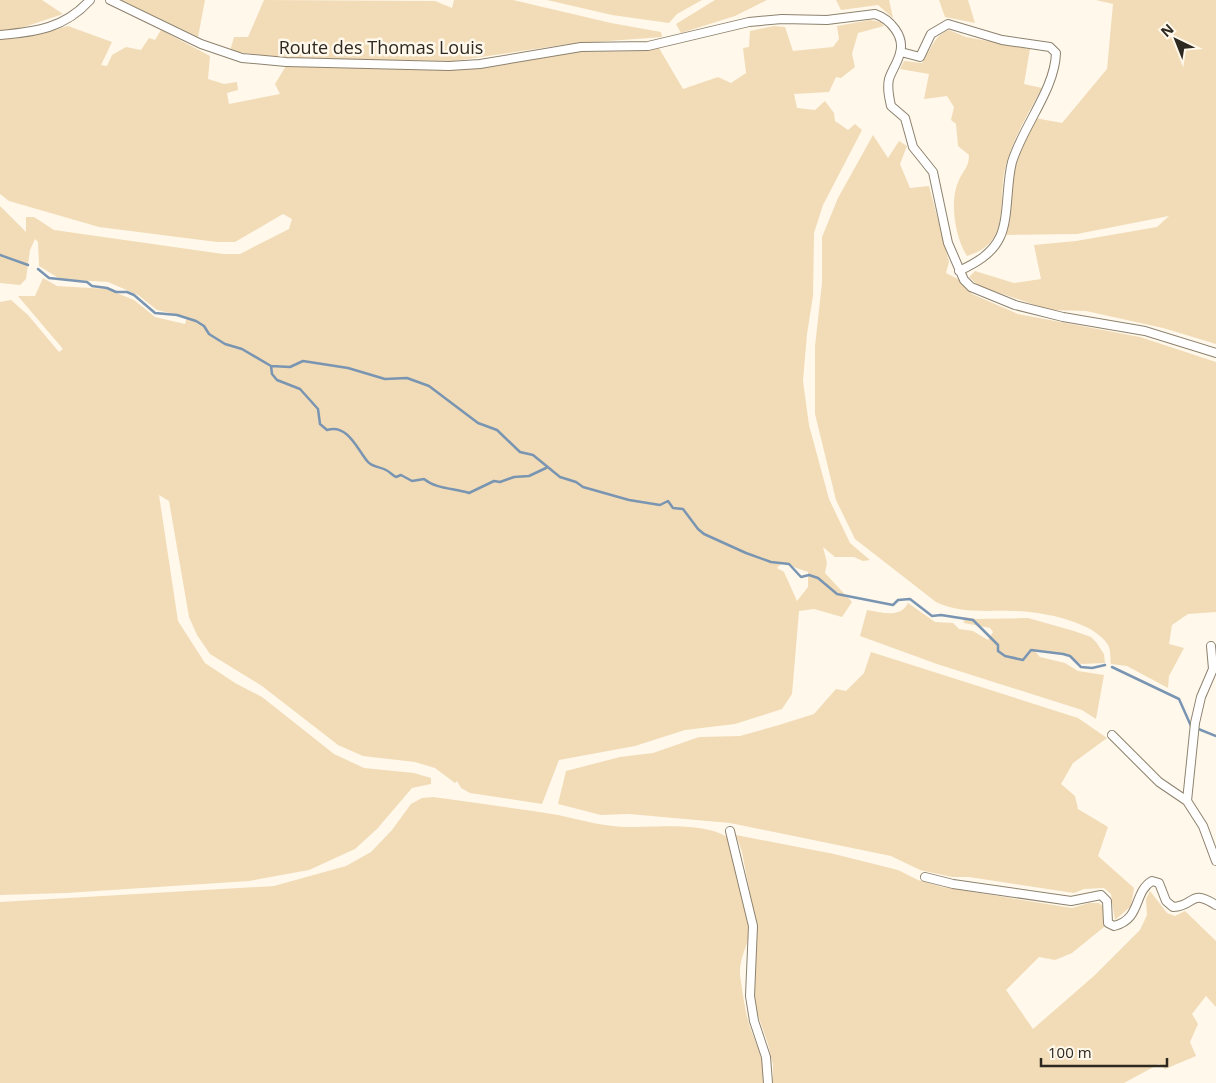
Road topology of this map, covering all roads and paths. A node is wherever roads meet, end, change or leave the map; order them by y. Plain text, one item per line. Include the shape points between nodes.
1 (90, 0) edge
2 (110, 0) edge
3 (0, 35) edge
4 (901, 52) junction
5 (960, 271) junction
6 (1216, 354) edge
7 (1211, 646) dead end
8 (1112, 735) dead end
9 (1187, 801) junction
10 (730, 831) dead end
11 (1216, 861) edge
12 (926, 877) dead end
13 (1216, 905) edge
14 (768, 1083) edge

1 - 3 street via 61,24
2 - 4 street, Route des Thomas Louis via 215,50 242,58 279,62 464,66 562,49 662,44 749,22 827,20 874,14 895,28
4 - 5 street via 890,78 891,106 904,118 913,147 933,172 948,243
4 - 5 street via 920,57 931,34 948,24 1002,40 1050,47 1056,53 1048,87 1024,130 1012,164 1000,237 984,256
5 - 6 street via 971,287 1015,305 1063,318 1144,331
7 - 9 street via 1212,669 1200,697 1194,727
8 - 9 street via 1159,782
9 - 11 street via 1204,826
10 - 14 street via 753,921 750,996 766,1057
12 - 13 street via 1071,901 1101,895 1108,906 1108,923 1114,926 1133,914 1144,888 1152,881 1160,883 1166,901 1173,907 1196,897

